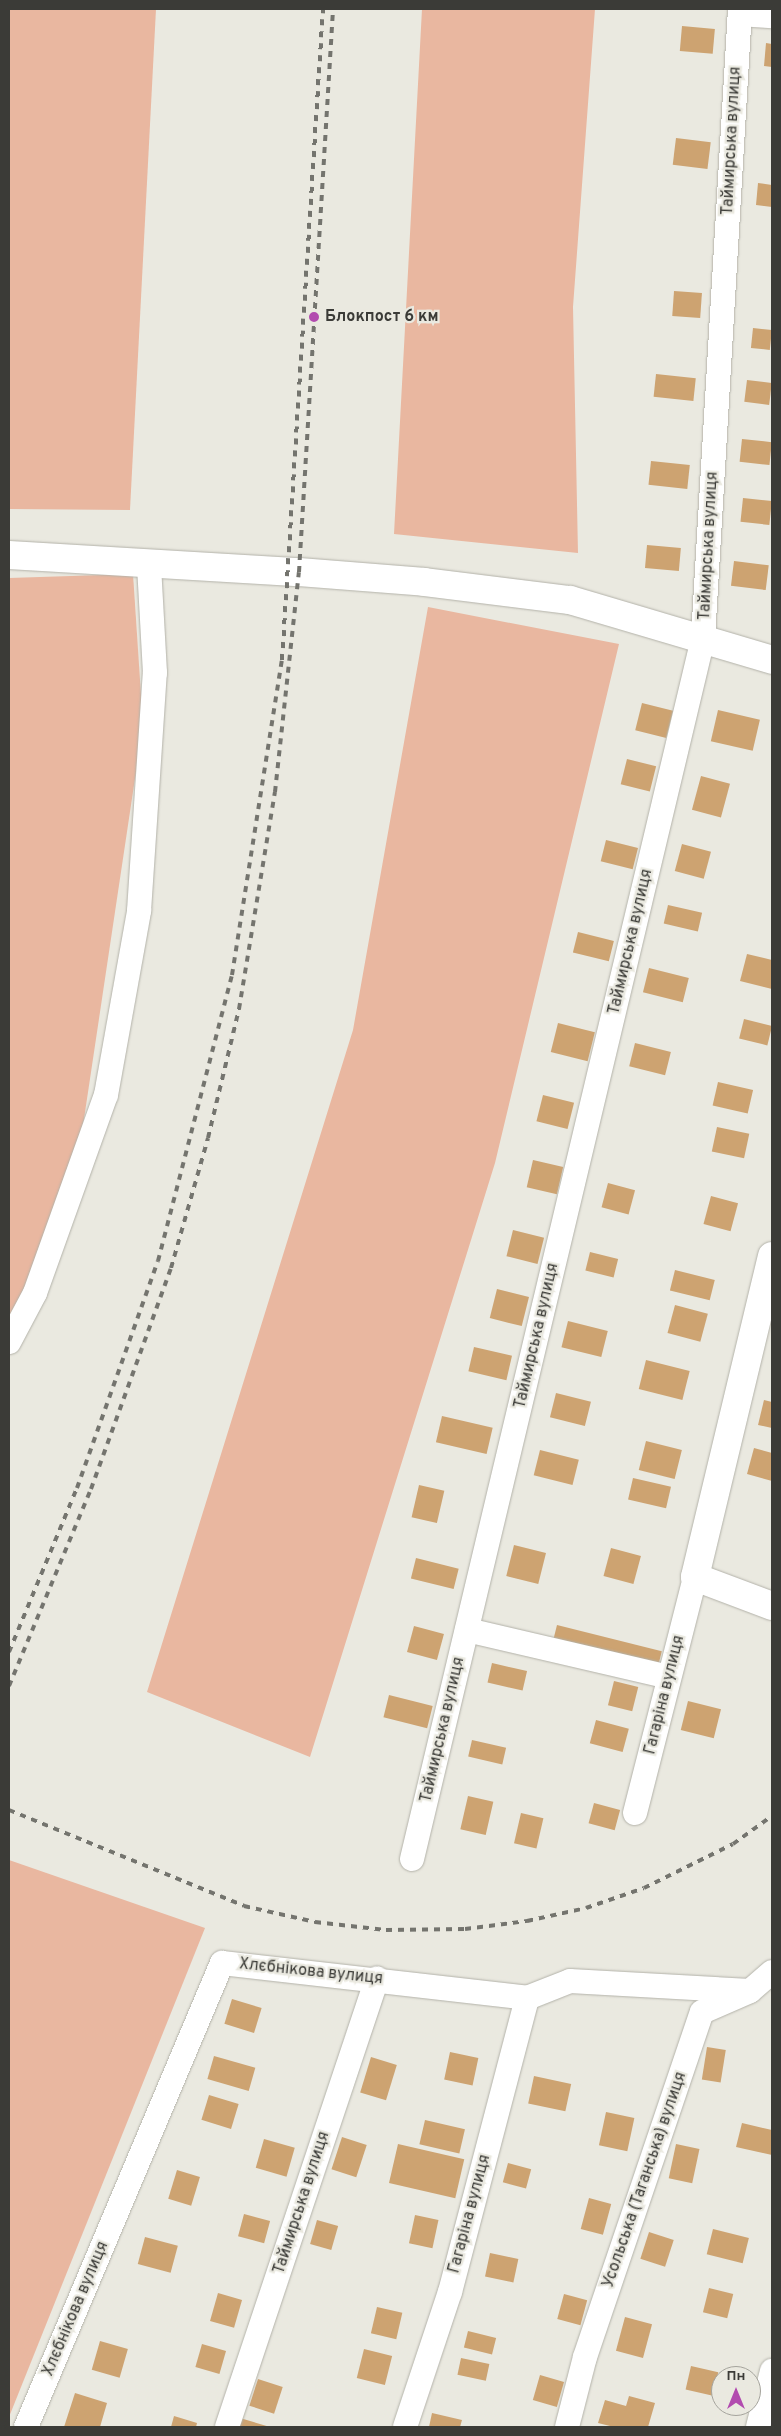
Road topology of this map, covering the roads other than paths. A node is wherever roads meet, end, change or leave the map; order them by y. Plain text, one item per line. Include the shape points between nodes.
1 (740, 11) edge
2 (772, 16) edge
3 (9, 555) edge
4 (149, 564) junction
5 (703, 638) junction
6 (772, 660) edge
7 (772, 1256) edge
8 (9, 1342) edge
9 (694, 1577) junction
10 (772, 1606) edge
11 (467, 1630) junction
12 (669, 1677) junction
13 (635, 1813) dead end
14 (412, 1859) dead end
15 (772, 1972) edge
16 (377, 1978) junction
17 (750, 1991) junction
18 (527, 1998) junction
19 (772, 2371) edge
20 (26, 2427) edge
21 (227, 2427) edge
22 (405, 2427) edge
23 (567, 2427) edge
24 (758, 2427) edge

1 - 2 street
1 - 5 street, Таймирська вулиця
3 - 4 main road
4 - 5 main road via 425,582 570,600
4 - 8 street via 155,673 139,911 110,1076 36,1292
5 - 6 main road
5 - 11 street, Таймирська вулиця
7 - 9 main road
9 - 10 main road
9 - 12 street, Гагаріна вулиця
11 - 12 street
11 - 14 street, Таймирська вулиця
12 - 13 street, Гагаріна вулиця
15 - 17 street, Усольська (Таганська) вулиця
16 - 18 street, Хлєбнікова вулиця
16 - 20 street, Хлєбнікова вулиця via 222,1963
16 - 21 street, Таймирська вулиця
17 - 18 street, Хлєбнікова вулиця via 570,1981
17 - 23 street, Усольська (Таганська) вулиця via 702,2012 585,2357
18 - 22 street, Гагаріна вулиця via 450,2292
19 - 24 street

